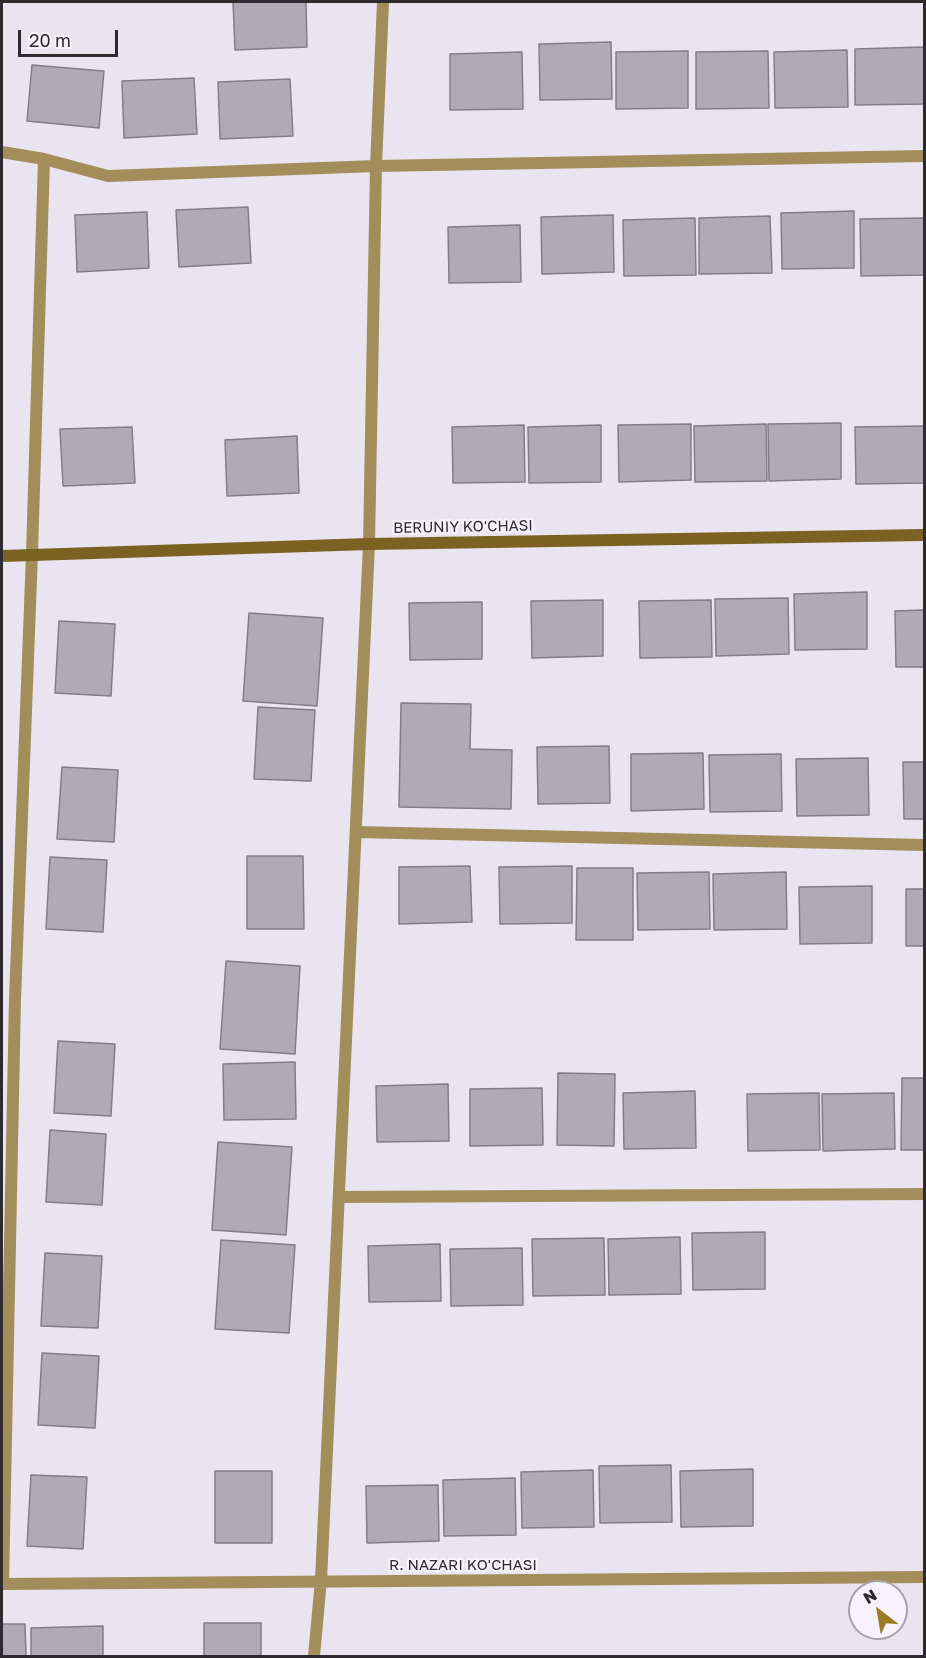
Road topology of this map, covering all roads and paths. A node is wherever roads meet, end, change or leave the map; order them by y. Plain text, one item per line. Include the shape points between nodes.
1 (382, 2) edge
2 (2, 152) edge
3 (924, 156) edge
4 (44, 159) junction
5 (376, 166) junction
6 (924, 535) edge
7 (369, 544) junction
8 (32, 554) junction
9 (2, 556) edge
10 (356, 832) junction
11 (924, 845) edge
12 (924, 1194) edge
13 (339, 1197) junction
14 (924, 1577) edge
15 (321, 1580) junction
16 (2, 1584) edge
17 (314, 1656) edge

1 - 5 street
2 - 4 street
3 - 5 street
4 - 5 street via 108,176
4 - 8 street
5 - 7 street
6 - 7 street, BERUNIY KO'CHASI
7 - 8 street, BERUNIY KO'CHASI
7 - 10 street
8 - 9 street, BERUNIY KO'CHASI
8 - 16 street via 15,999
10 - 11 street
10 - 13 street
12 - 13 street
13 - 15 street
14 - 15 street, R. NAZARI KO'CHASI
15 - 16 street, R. NAZARI KO'CHASI
15 - 17 street

